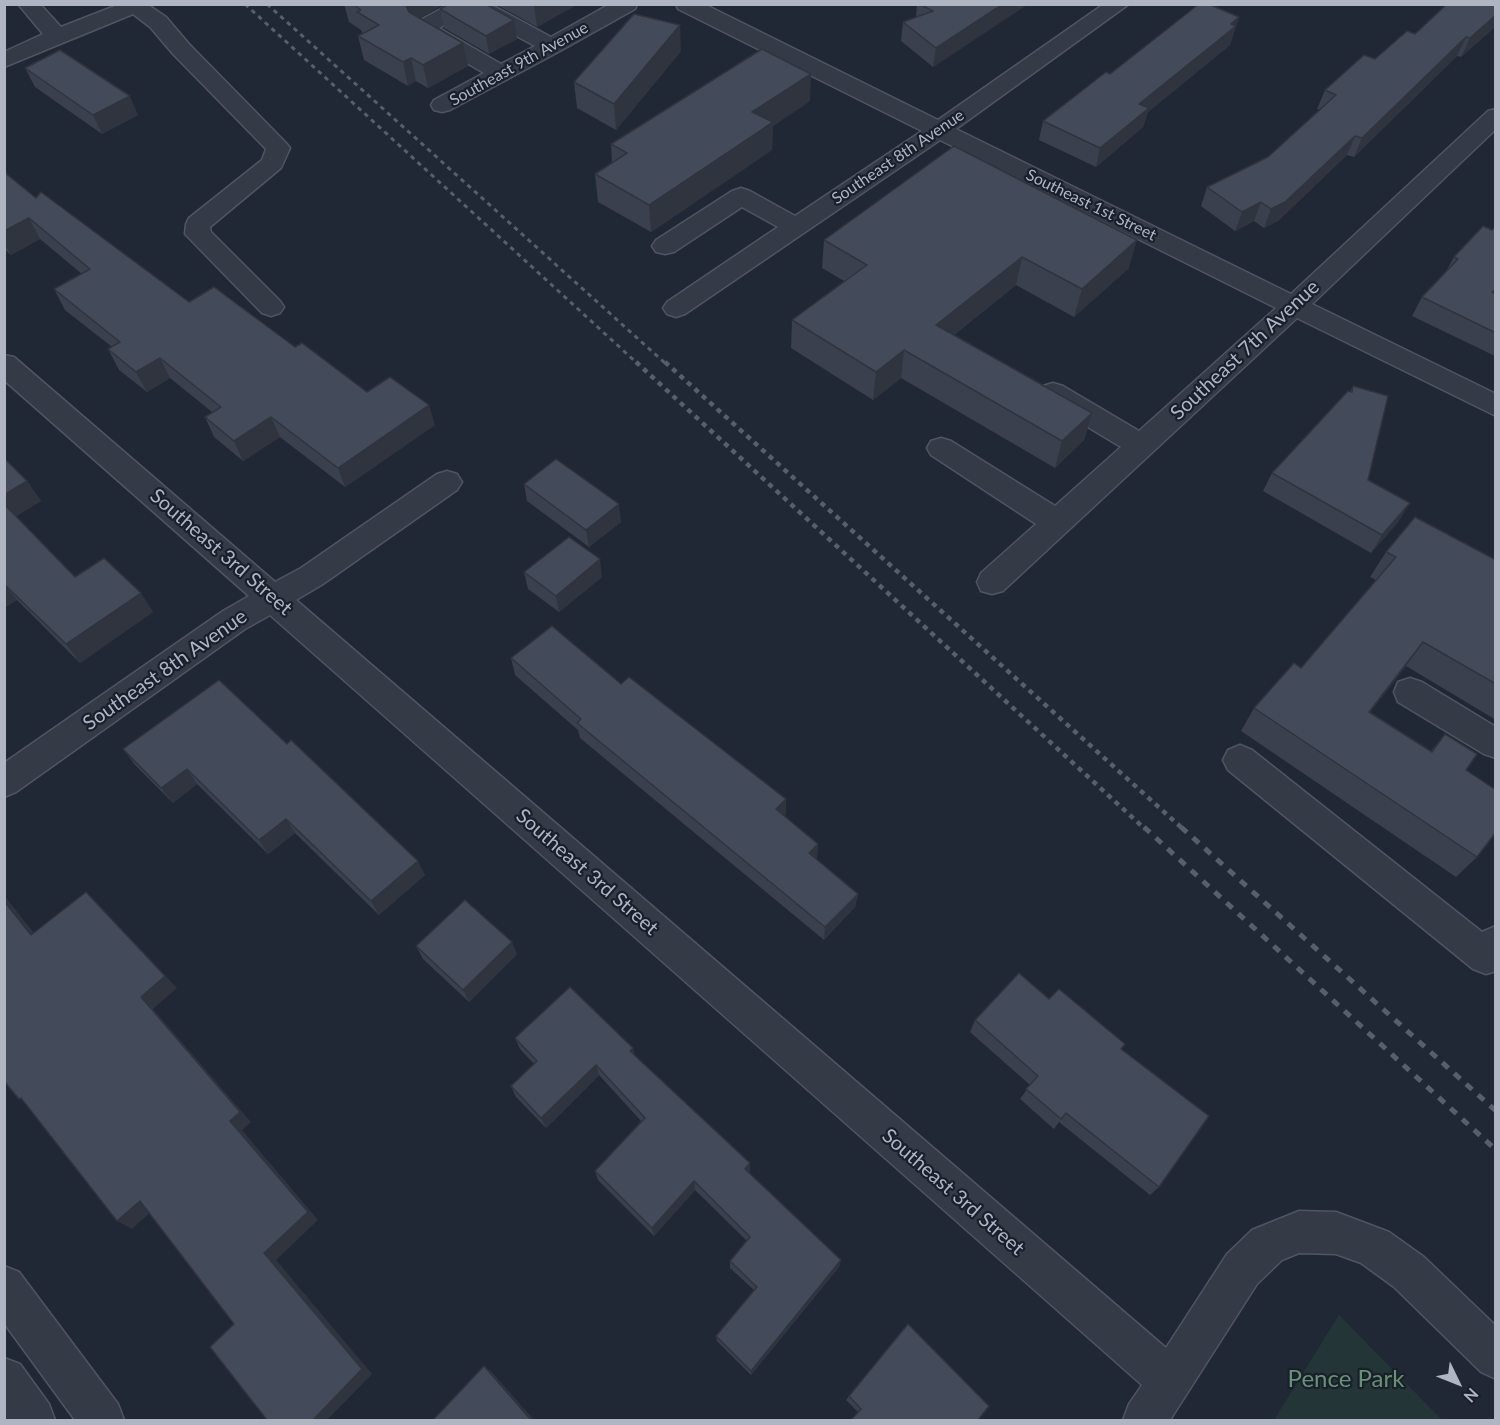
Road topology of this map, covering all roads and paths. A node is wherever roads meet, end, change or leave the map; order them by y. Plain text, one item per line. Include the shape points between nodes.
1 (28, 4) edge
2 (467, 4) edge
3 (473, 4) edge
4 (627, 4) edge
5 (686, 4) edge
6 (1119, 4) edge
7 (57, 36) junction
8 (552, 46) junction
9 (4, 60) edge
10 (501, 73) junction
11 (442, 105) dead end
12 (1496, 116) edge
13 (940, 129) junction
14 (796, 227) junction
15 (665, 246) dead end
16 (1294, 306) junction
17 (270, 307) dead end
18 (675, 308) dead end
19 (4, 364) edge
20 (1031, 381) edge
21 (1496, 406) edge
22 (1142, 446) junction
23 (941, 448) dead end
24 (447, 482) dead end
25 (1057, 522) junction
26 (992, 582) dead end
27 (274, 597) junction
28 (1410, 692) edge
29 (1496, 744) edge
30 (1240, 760) dead end
31 (4, 782) edge
32 (1491, 950) edge
33 (4, 1287) edge
34 (1496, 1357) edge
35 (4, 1380) edge
36 (1170, 1381) junction
37 (33, 1420) edge
38 (102, 1420) edge
39 (1145, 1420) edge

1 - 7 street
2 - 10 street via 423,28
3 - 8 street
4 - 8 street, Southeast 9th Avenue
5 - 13 street, Southeast 1st Street
6 - 13 street, Southeast 8th Avenue
7 - 9 street
7 - 17 street via 135,6 158,22 278,148 273,163 198,224 198,234
8 - 10 street, Southeast 9th Avenue
10 - 11 street, Southeast 9th Avenue
12 - 16 street, Southeast 7th Avenue
13 - 14 street, Southeast 8th Avenue
13 - 16 street, Southeast 1st Street
14 - 15 street via 741,196
14 - 18 street, Southeast 8th Avenue
16 - 21 street, Southeast 1st Street
16 - 22 street, Southeast 7th Avenue
19 - 27 street, Southeast 3rd Street
20 - 22 street
22 - 25 street, Southeast 7th Avenue
23 - 25 street
24 - 27 street, Southeast 8th Avenue via 312,576
25 - 26 street, Southeast 7th Avenue
27 - 31 street, Southeast 8th Avenue via 234,620
27 - 36 street, Southeast 3rd Street
28 - 29 street
30 - 32 street
33 - 38 street
34 - 36 street via 1409,1272 1374,1247 1336,1233 1299,1233 1267,1245 1242,1269
35 - 37 street
36 - 39 street

